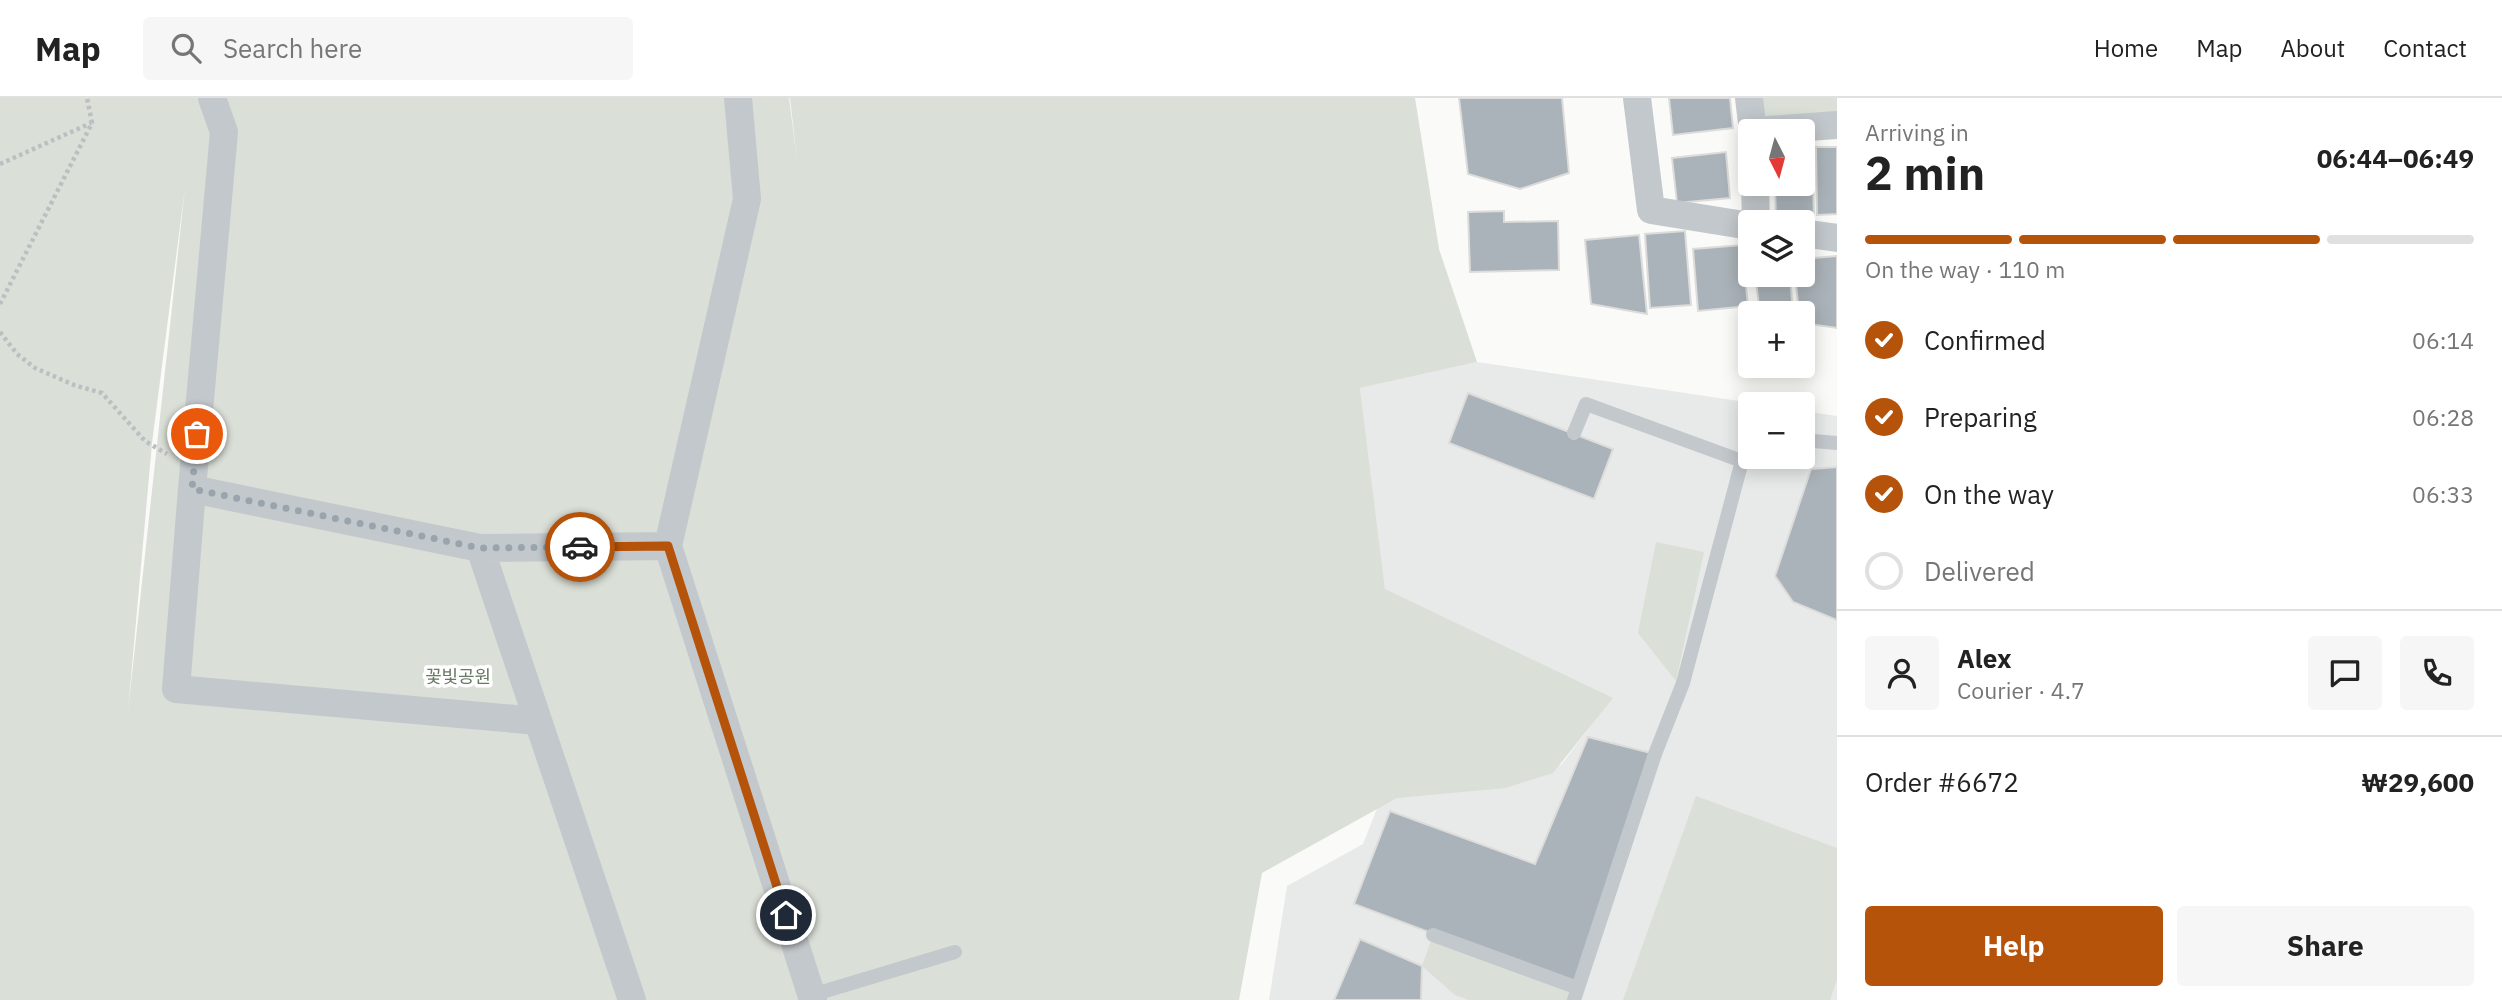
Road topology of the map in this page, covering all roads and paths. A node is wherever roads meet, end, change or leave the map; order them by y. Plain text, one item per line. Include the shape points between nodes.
1 (87, 98) edge
2 (212, 98) edge
3 (737, 98) edge
4 (1637, 98) edge
5 (1749, 98) edge
6 (1752, 119) edge
7 (92, 123) junction
8 (1837, 125) edge
9 (1815, 127) edge
10 (0, 164) edge
11 (1738, 224) edge
12 (1815, 235) edge
13 (1837, 238) edge
14 (0, 304) edge
15 (0, 332) edge
16 (1574, 433) dead end
17 (1815, 440) edge
18 (1837, 443) edge
19 (1738, 454) edge
20 (1743, 469) edge
21 (192, 489) junction
22 (668, 546) junction
23 (480, 548) junction
24 (538, 722) junction
25 (1433, 934) dead end
26 (955, 952) dead end
27 (1576, 994) edge
28 (812, 997) edge
29 (632, 1000) edge

1 - 7 path
2 - 21 street via 224,132
3 - 22 street via 747,199
4 - 11 street via 1651,210
5 - 6 street
7 - 10 path
7 - 14 path
8 - 9 street
12 - 13 street
15 - 21 path via 30,365 102,393 145,441 167,454
16 - 19 lane via 1586,404
17 - 18 lane
20 - 27 lane via 1684,683 1655,754
21 - 23 street
21 - 24 street via 176,689
22 - 23 street
22 - 28 street
23 - 24 street
24 - 29 street
25 - 27 lane
26 - 28 lane

